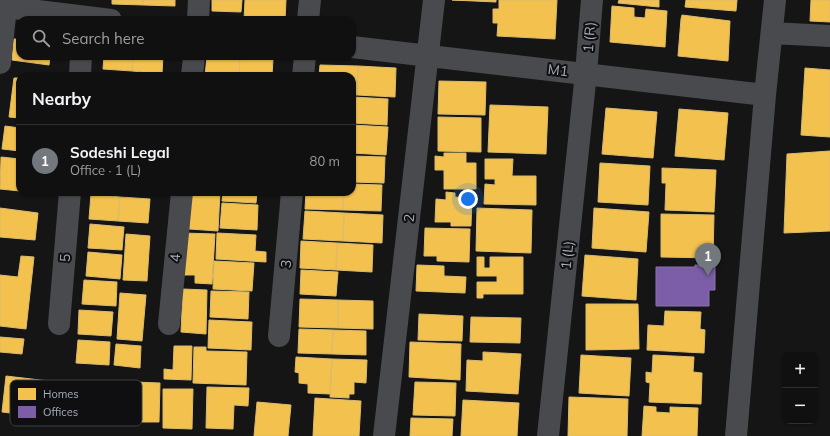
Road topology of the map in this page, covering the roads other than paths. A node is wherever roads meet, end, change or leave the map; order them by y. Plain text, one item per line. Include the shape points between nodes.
1 (199, 0) edge
2 (310, 0) edge
3 (434, 0) edge
4 (592, 0) edge
5 (775, 0) edge
6 (6, 4) edge
7 (85, 12) edge
8 (98, 16) edge
9 (198, 16) edge
10 (308, 16) edge
11 (772, 33) junction
12 (830, 36) edge
13 (356, 46) edge
14 (428, 54) junction
15 (82, 60) edge
16 (194, 60) edge
17 (305, 60) edge
18 (0, 63) edge
19 (80, 72) edge
20 (192, 72) edge
21 (303, 72) edge
22 (586, 73) junction
23 (764, 95) junction
24 (70, 196) edge
25 (182, 196) edge
26 (292, 196) edge
27 (60, 324) dead end
28 (169, 324) dead end
29 (279, 336) dead end
30 (384, 436) edge
31 (548, 436) edge
32 (736, 436) edge

1 - 9 street
2 - 10 street
3 - 14 street, 2
4 - 22 street, 1 (R)
5 - 11 street
6 - 7 street
6 - 18 street
7 - 8 street
11 - 12 street
11 - 23 street
13 - 14 street, M1
14 - 22 street, M1
14 - 30 street, 2
15 - 19 street
16 - 20 street
17 - 21 street
22 - 23 street, M1
22 - 31 street, 1 (L)
23 - 32 street
24 - 27 street, 5
25 - 28 street, 4
26 - 29 street, 3

